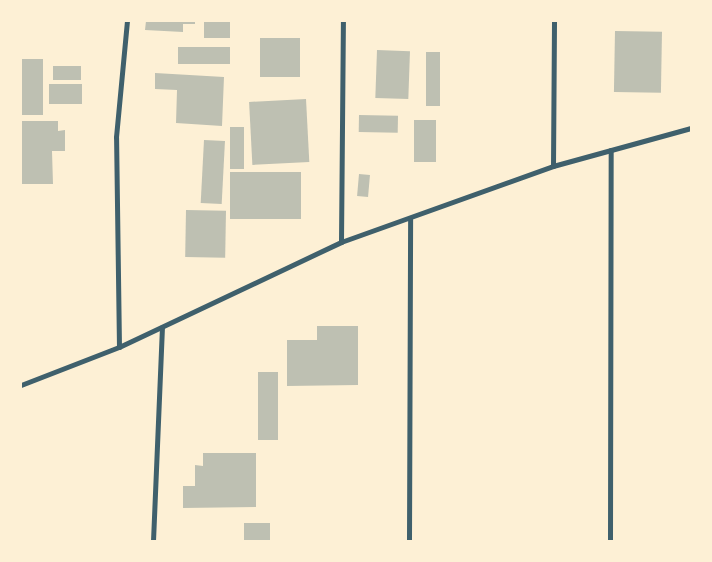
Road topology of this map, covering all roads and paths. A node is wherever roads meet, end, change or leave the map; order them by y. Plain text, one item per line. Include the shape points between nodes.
1 (127, 21) edge
2 (343, 21) edge
3 (554, 21) edge
4 (691, 128) edge
5 (610, 150) junction
6 (554, 166) junction
7 (410, 219) junction
8 (341, 242) junction
9 (162, 328) junction
10 (119, 347) junction
11 (21, 385) edge
12 (153, 541) edge
13 (409, 541) edge
14 (610, 541) edge

1 - 10 street via 116,138
2 - 8 street
3 - 6 street
4 - 5 street
5 - 6 street
5 - 14 street
6 - 7 street
7 - 8 street
7 - 13 street
8 - 9 street
9 - 10 street
9 - 12 street
10 - 11 street

